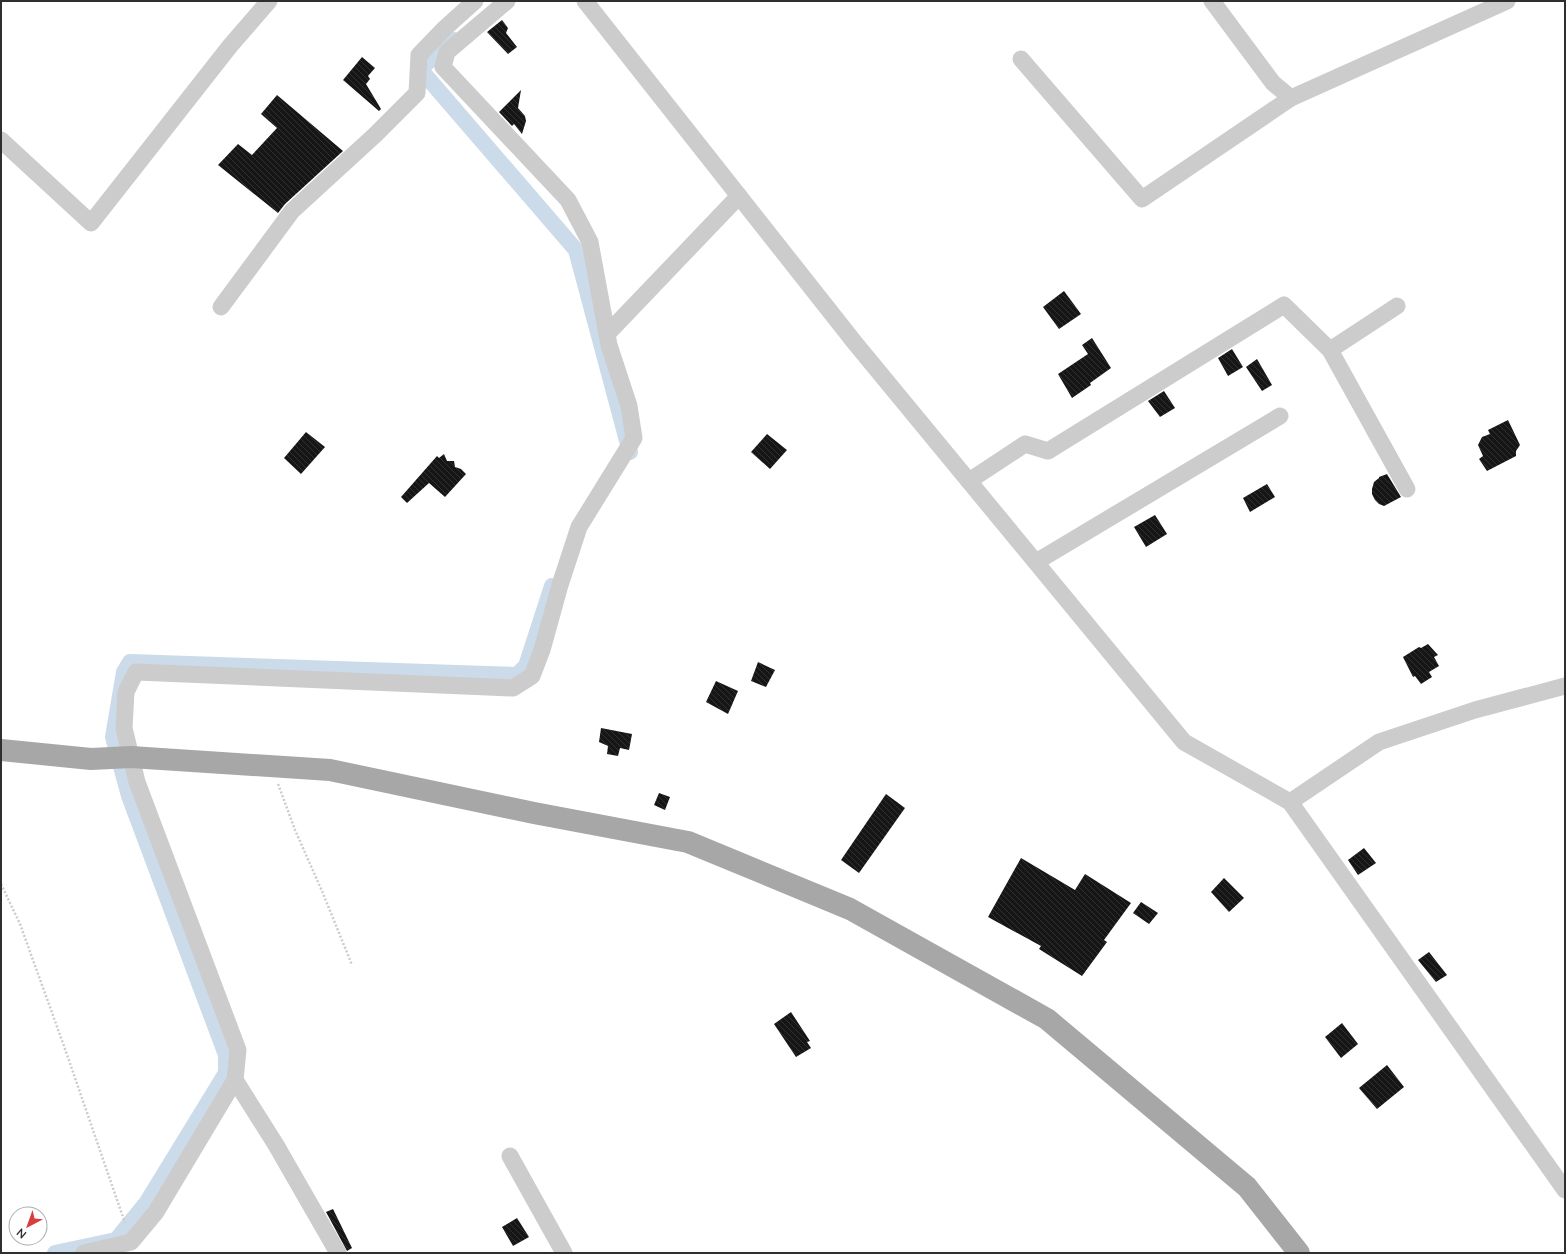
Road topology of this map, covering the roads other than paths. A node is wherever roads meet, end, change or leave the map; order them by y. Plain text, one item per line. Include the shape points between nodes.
1 (269, 1) edge
2 (475, 1) edge
3 (507, 1) edge
4 (585, 1) edge
5 (1212, 1) edge
6 (1507, 1) edge
7 (1021, 59) dead end
8 (1291, 98) junction
9 (1, 140) edge
10 (739, 196) junction
11 (1397, 306) dead end
12 (221, 307) dead end
13 (607, 334) junction
14 (1330, 350) junction
15 (1280, 416) dead end
16 (969, 482) junction
17 (1407, 489) dead end
18 (1036, 562) junction
19 (1565, 686) edge
20 (1, 750) edge
21 (131, 757) junction
22 (1290, 802) junction
23 (235, 1080) junction
24 (510, 1156) dead end
25 (1565, 1190) edge
26 (135, 1248) edge
27 (84, 1253) edge
28 (338, 1253) edge
29 (564, 1253) edge
30 (1299, 1253) edge

1 - 9 street via 230,46 91,223
2 - 12 street via 444,28 419,55 417,93 292,211
3 - 13 street via 447,52 442,67 568,200 590,242
4 - 10 street
5 - 8 street via 1273,84
6 - 8 street
7 - 8 street via 1142,199
10 - 13 street
10 - 16 street
11 - 14 street
13 - 21 street via 629,406 634,438 579,527 532,676 513,688 136,672 126,692 124,728
14 - 16 street via 1284,305 1048,451 1025,444
14 - 17 street
15 - 18 street
16 - 18 street
18 - 22 street via 1184,742
19 - 22 street via 1475,710 1379,742
20 - 21 main road via 91,759
21 - 23 street via 136,782 238,1050
21 - 30 main road via 330,770 688,842 850,909 1048,1019 1247,1187
22 - 25 street
23 - 26 street
23 - 28 street
24 - 29 street
26 - 27 street

